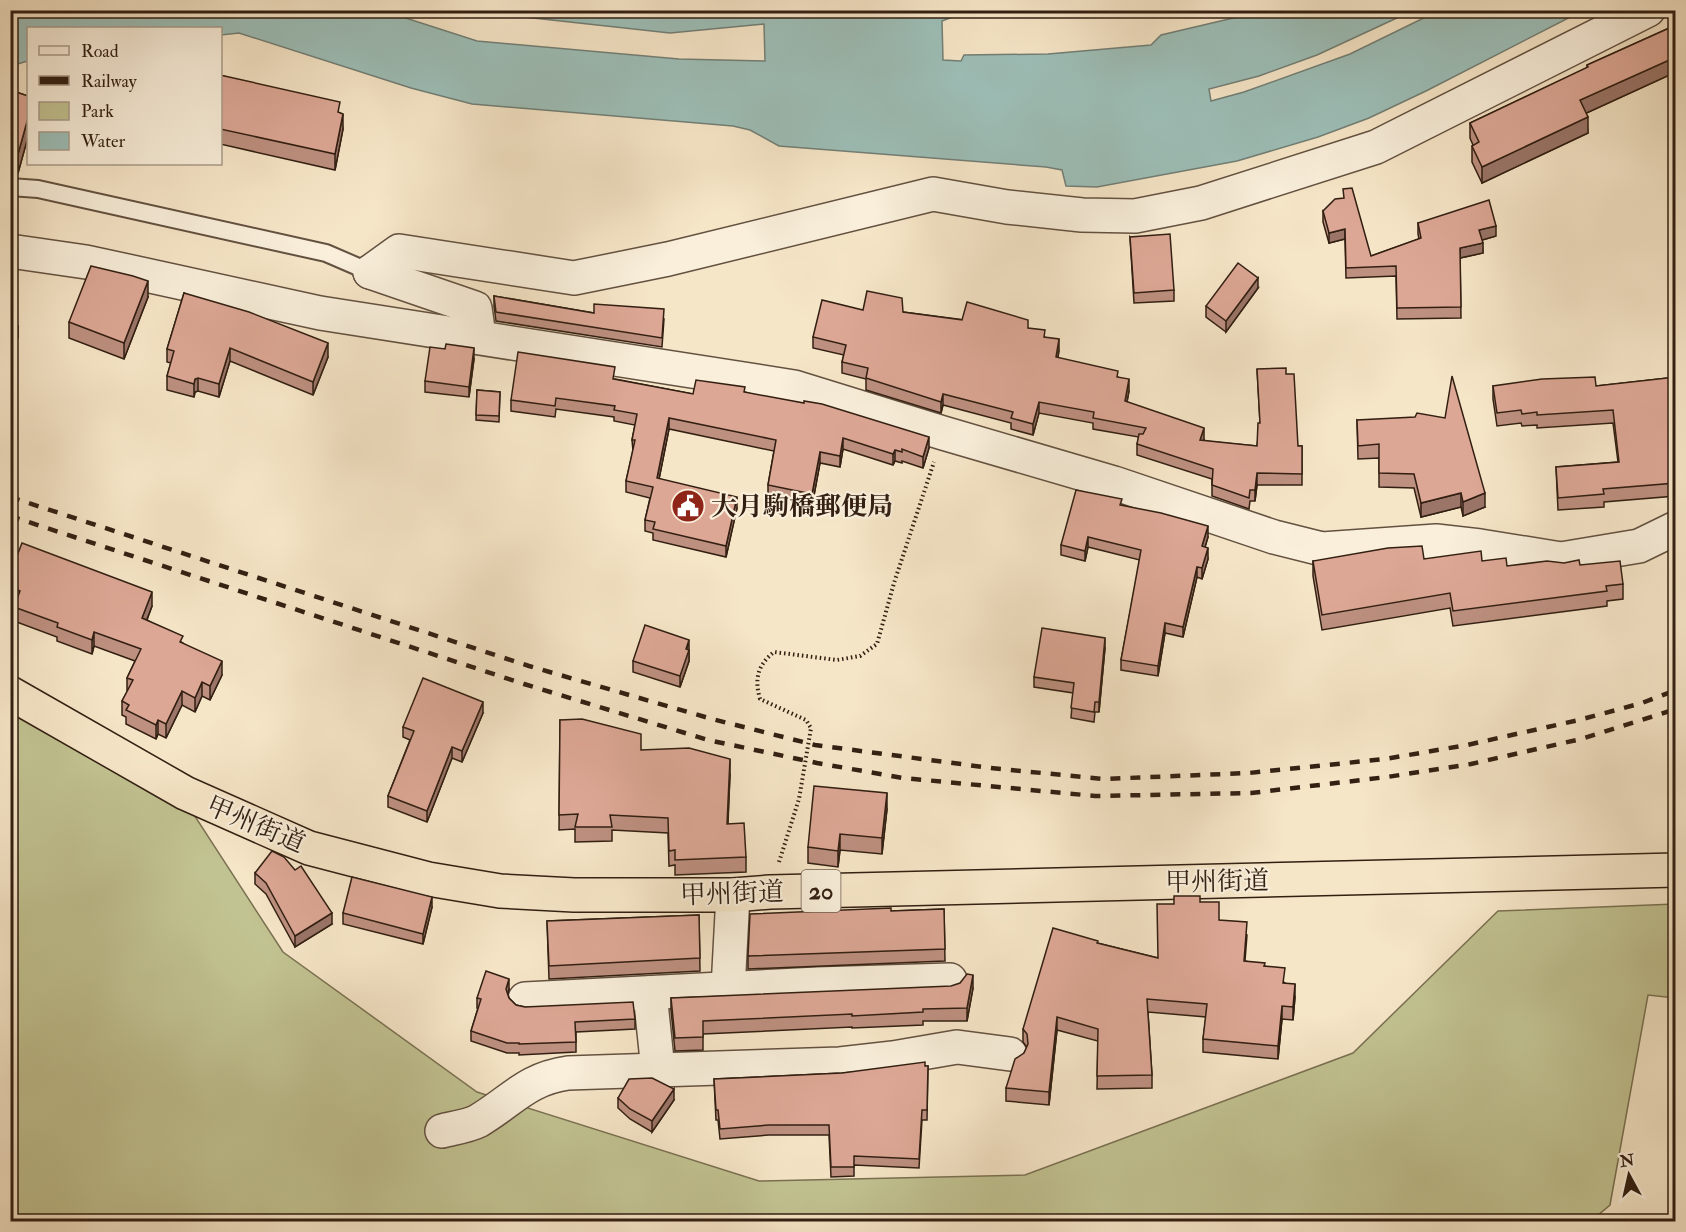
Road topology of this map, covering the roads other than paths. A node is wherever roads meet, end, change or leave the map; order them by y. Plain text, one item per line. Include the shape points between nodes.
1 (1647, 10) edge
2 (10, 187) edge
3 (10, 251) edge
4 (370, 272) junction
5 (479, 336) junction
6 (1676, 528) edge
7 (10, 693) edge
8 (1676, 870) edge
9 (733, 895) junction
10 (950, 980) dead end
11 (728, 989) junction
12 (650, 993) junction
13 (525, 999) dead end
14 (1010, 1054) dead end
15 (658, 1070) junction
16 (442, 1131) dead end

1 - 4 street via 1376,147 1201,204 1134,216 1082,215 933,194 574,278 399,251
2 - 4 lane via 38,189 326,253
3 - 5 street via 86,262 320,313
4 - 5 street via 475,308
5 - 6 street via 794,387 1322,549 1436,541 1561,559 1639,546
7 - 9 highway, 甲州街道 / 20 via 184,793 309,848 428,879 500,891
8 - 9 highway, 甲州街道 / 20
9 - 11 street
10 - 11 street
11 - 12 street
12 - 13 street
12 - 15 street
14 - 15 street via 957,1047 840,1064
15 - 16 street via 556,1075 517,1092 476,1122

